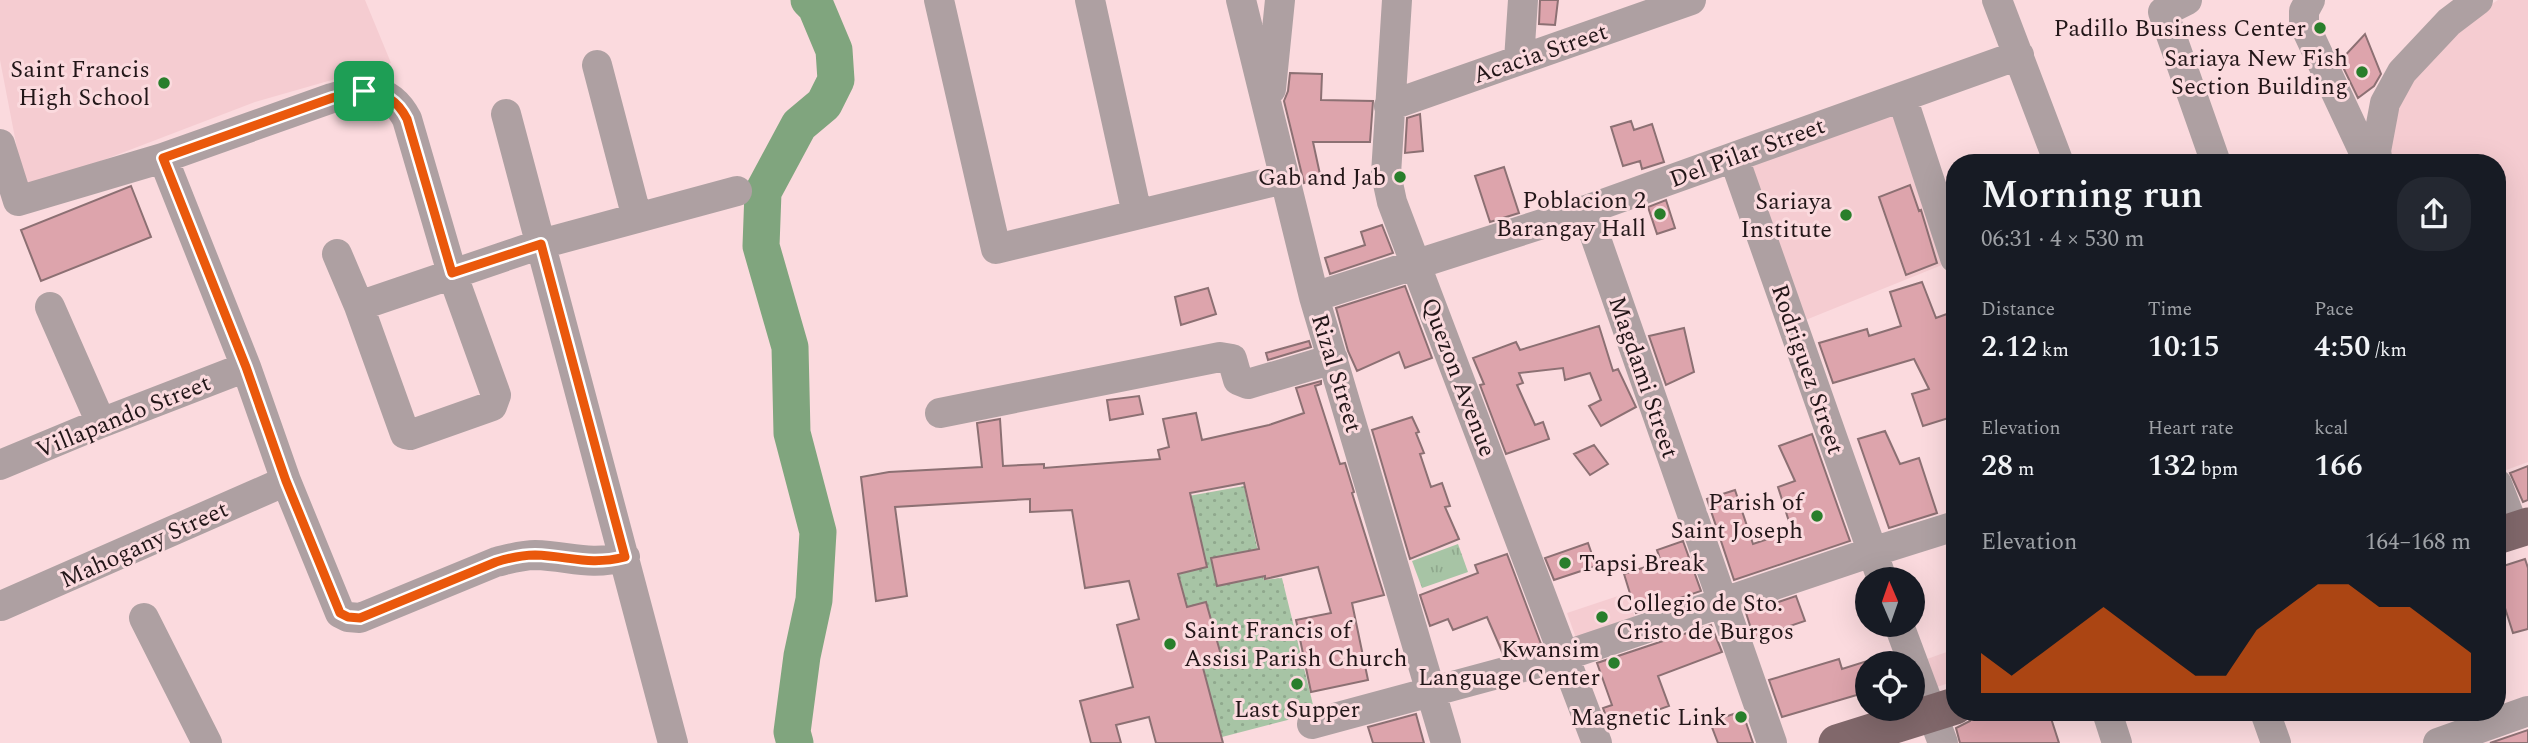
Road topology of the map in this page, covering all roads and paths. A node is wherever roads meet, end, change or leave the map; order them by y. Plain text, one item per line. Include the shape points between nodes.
1 (939, 0) edge
2 (1090, 0) edge
3 (1241, 0) edge
4 (1280, 0) edge
5 (1396, 0) edge
6 (1523, 0) edge
7 (1691, 0) edge
8 (1997, 0) edge
9 (2478, 0) edge
10 (2166, 4) edge
11 (1637, 9) edge
12 (2307, 12) edge
13 (2019, 55) junction
14 (1519, 60) junction
15 (597, 65) dead end
16 (1902, 97) junction
17 (1389, 106) junction
18 (1269, 110) junction
19 (506, 114) dead end
20 (0, 144) edge
21 (2056, 154) edge
22 (2213, 154) edge
23 (2365, 154) edge
24 (2376, 154) edge
25 (163, 158) junction
26 (1734, 158) junction
27 (1284, 178) junction
28 (737, 191) dead end
29 (1586, 210) junction
30 (1137, 214) junction
31 (638, 218) junction
32 (1946, 231) edge
33 (541, 244) junction
34 (337, 254) dead end
35 (1416, 265) junction
36 (452, 273) junction
37 (1314, 298) junction
38 (359, 306) junction
39 (50, 307) dead end
40 (1333, 359) junction
41 (246, 367) junction
42 (940, 413) dead end
43 (101, 423) junction
44 (0, 465) edge
45 (286, 481) junction
46 (2506, 510) edge
47 (1946, 531) edge
48 (2513, 531) edge
49 (625, 557) junction
50 (1877, 566) edge
51 (1721, 602) junction
52 (1, 606) edge
53 (144, 618) dead end
54 (1904, 637) edge
55 (1564, 656) junction
56 (1432, 692) junction
57 (2528, 711) edge
58 (1943, 721) edge
59 (2109, 721) edge
60 (2267, 721) edge
61 (1312, 724) dead end
62 (2495, 734) edge
63 (207, 743) edge
64 (673, 743) edge
65 (1447, 743) edge
66 (1597, 743) edge
67 (1772, 743) edge
68 (1837, 743) edge
69 (2117, 743) edge
70 (2276, 743) edge
71 (2438, 743) edge

1 - 30 street via 996,249
2 - 30 street
3 - 18 street, Rizal Street
4 - 18 street
5 - 17 street, Quezon Avenue
6 - 14 street
7 - 11 street, Acacia Street
8 - 13 street
9 - 24 street via 2449,22 2402,72 2385,103
10 - 22 street
11 - 14 street, Acacia Street
12 - 23 street
13 - 16 street, Del Pilar Street
13 - 21 street
14 - 17 street, Acacia Street
15 - 31 street
16 - 26 street, Del Pilar Street
16 - 32 street
17 - 35 street, Quezon Avenue via 1386,174
18 - 27 street, Rizal Street
19 - 33 street
20 - 25 street via 18,201
25 - 36 street via 332,98 379,92 402,109 407,119
25 - 41 street
26 - 29 street, Del Pilar Street
26 - 50 street, Rodriguez Street
27 - 30 street
27 - 37 street, Rizal Street
28 - 31 street
29 - 35 street, Del Pilar Street
29 - 51 street, Magdami Street
31 - 33 street
33 - 36 street
33 - 49 street
34 - 38 street
35 - 37 street, Del Pilar Street
35 - 55 street, Quezon Avenue
36 - 38 street
36 - 38 street via 496,394 492,406 405,434
37 - 40 street, Rizal Street
39 - 43 street
40 - 42 street via 1248,384 1238,380 1232,359 1220,357
40 - 56 street, Rizal Street
41 - 43 street, Villapando Street
41 - 45 street
43 - 44 street, Villapando Street
45 - 49 street via 340,613 348,617 360,618 516,557 586,562
45 - 52 street, Mahogany Street
46 - 48 street
47 - 50 street
49 - 64 street
50 - 51 street
51 - 55 street
51 - 67 street, Magdami Street
53 - 63 street
54 - 58 street
55 - 56 street
55 - 66 street, Quezon Avenue
56 - 61 street
56 - 65 street, Rizal Street
57 - 62 street
58 - 68 main road
59 - 69 street
60 - 70 street
62 - 71 street

